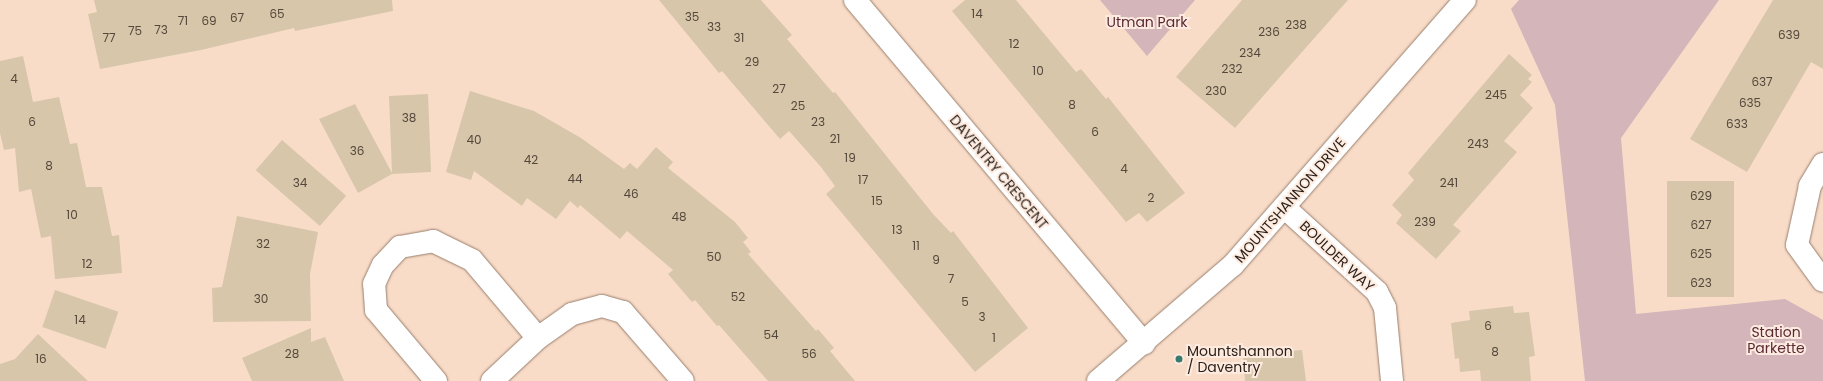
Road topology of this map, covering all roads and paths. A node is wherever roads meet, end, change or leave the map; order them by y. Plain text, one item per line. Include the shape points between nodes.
1 (855, 0) edge
2 (1465, 0) edge
3 (1823, 164) edge
4 (1284, 207) junction
5 (1823, 281) edge
6 (538, 338) junction
7 (1144, 343) junction
8 (436, 381) edge
9 (492, 381) edge
10 (683, 381) edge
11 (1098, 381) edge
12 (1392, 381) edge

1 - 7 street, DAVENTRY CRESCENT
2 - 4 street, MOUNTSHANNON DRIVE
3 - 5 street via 1810,186 1797,245
4 - 7 street, MOUNTSHANNON DRIVE via 1233,265
4 - 12 street, BOULDER WAY via 1377,292 1385,308
6 - 8 street via 472,260 433,241 400,247 383,265 374,284 376,310
6 - 9 street
6 - 10 street via 572,314 602,306 623,312
7 - 11 street, MOUNTSHANNON DRIVE

